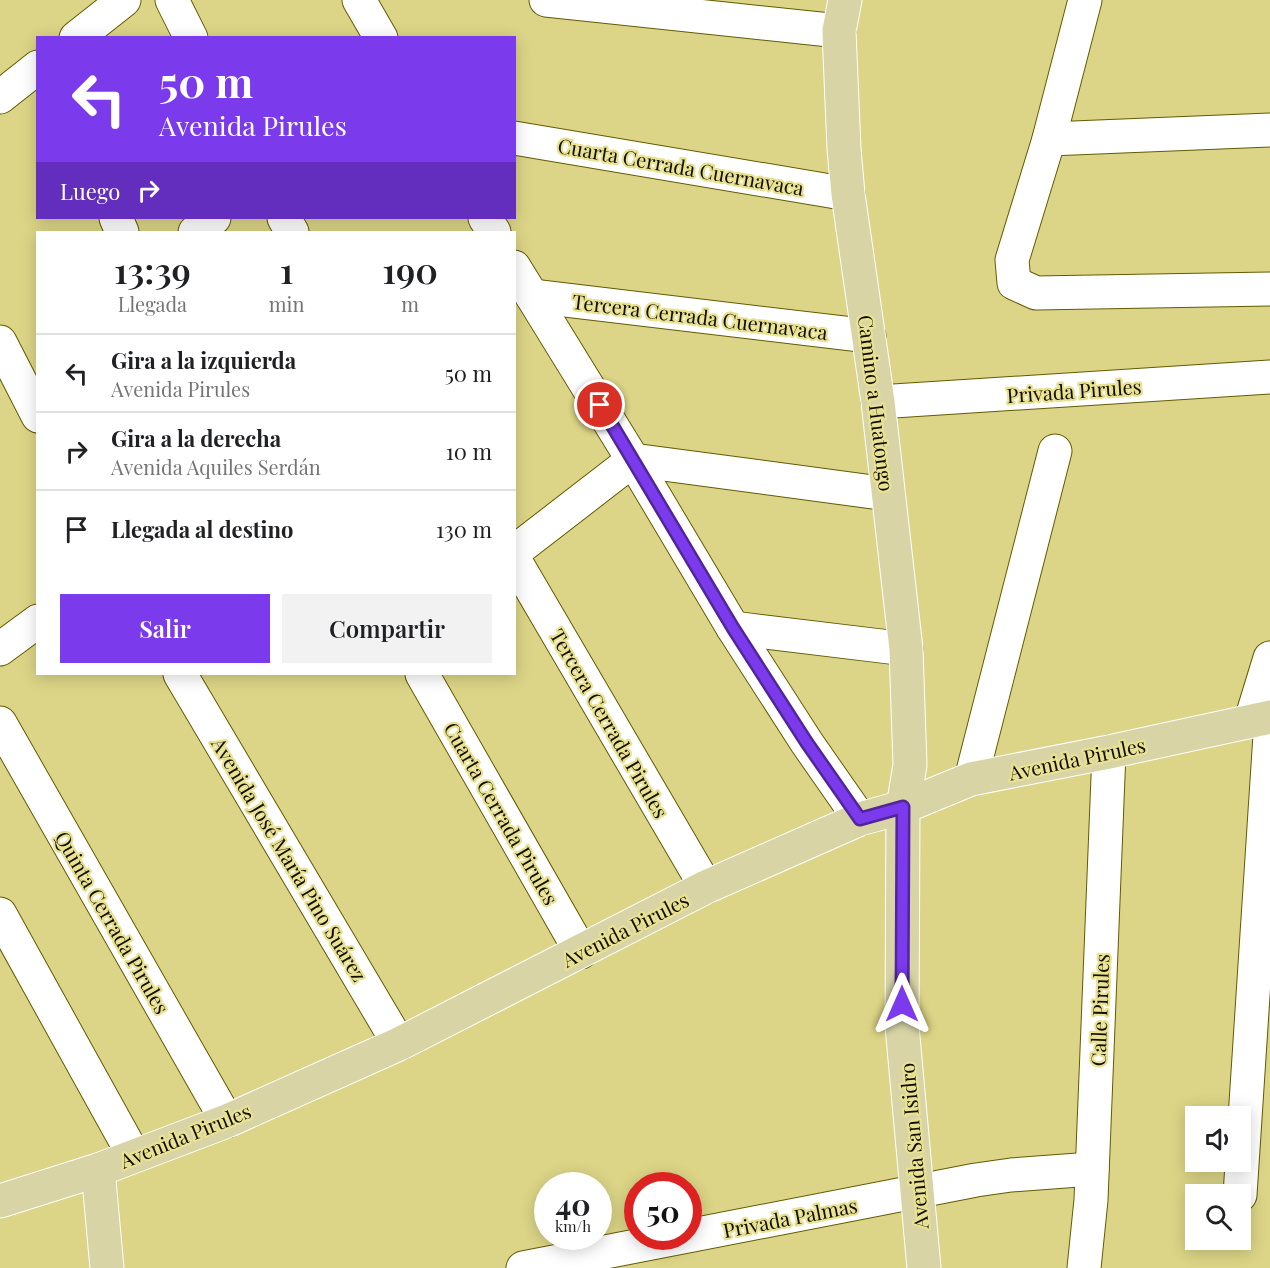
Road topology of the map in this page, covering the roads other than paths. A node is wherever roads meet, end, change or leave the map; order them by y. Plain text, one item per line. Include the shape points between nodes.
1 (124, 0) edge
2 (172, 0) edge
3 (359, 0) edge
4 (546, 0) edge
5 (1085, 0) edge
6 (842, 16) edge
7 (79, 36) edge
8 (190, 36) edge
9 (380, 36) edge
10 (36, 69) edge
11 (0, 97) edge
12 (1270, 130) edge
13 (516, 138) edge
14 (1048, 139) junction
15 (848, 194) junction
16 (213, 219) edge
17 (196, 231) edge
18 (516, 270) edge
19 (1270, 289) edge
20 (532, 296) junction
21 (868, 336) junction
22 (0, 342) edge
23 (18, 378) edge
24 (1270, 378) edge
25 (878, 402) junction
26 (36, 412) edge
27 (1055, 451) dead end
28 (633, 460) junction
29 (888, 494) junction
30 (516, 550) edge
31 (516, 562) edge
32 (36, 622) edge
33 (733, 628) junction
34 (0, 649) edge
35 (906, 649) junction
36 (1270, 658) edge
37 (181, 675) edge
38 (423, 675) edge
39 (0, 723) edge
40 (1264, 724) edge
41 (1109, 752) junction
42 (971, 779) junction
43 (903, 807) junction
44 (860, 819) junction
45 (706, 887) junction
46 (0, 914) edge
47 (581, 951) junction
48 (399, 1044) junction
49 (227, 1120) junction
50 (135, 1156) junction
51 (1092, 1169) junction
52 (99, 1170) junction
53 (1241, 1184) edge
54 (916, 1193) junction
55 (0, 1201) edge
56 (107, 1268) edge
57 (523, 1268) edge
58 (924, 1268) edge
59 (1084, 1268) edge

1 - 7 street
2 - 8 street
3 - 9 street
4 - 6 street
5 - 14 street
6 - 15 main road, Camino a Huatongo
10 - 11 street
12 - 14 street
13 - 15 street, Cuarta Cerrada Cuernavaca
14 - 19 street via 1012,260 1014,283 1036,293
15 - 21 main road, Camino a Huatongo
16 - 17 street
18 - 20 street
20 - 21 street, Tercera Cerrada Cuernavaca
20 - 28 street
21 - 25 main road, Camino a Huatongo
22 - 23 street
23 - 26 street
24 - 25 street, Privada Pirules
25 - 29 main road, Camino a Huatongo
27 - 42 street
28 - 29 street
28 - 30 street
28 - 33 street
29 - 35 main road, Camino a Huatongo
31 - 45 street, Tercera Cerrada Pirules
32 - 34 street
33 - 35 street
33 - 44 street
35 - 43 main road, Camino a Huatongo via 910,765
36 - 40 street
37 - 48 street, Avenida José María Pino Suárez
38 - 47 street, Cuarta Cerrada Pirules
39 - 49 street, Quinta Cerrada Pirules
40 - 41 main road, Avenida Pirules
40 - 53 street
41 - 42 main road, Avenida Pirules
41 - 51 street, Calle Pirules
42 - 43 main road, Avenida Pirules
43 - 44 main road, Avenida Pirules
43 - 54 main road, Avenida San Isidro via 902,1026
44 - 45 main road, Avenida Pirules
45 - 47 main road, Avenida Pirules
46 - 50 street
47 - 48 main road, Avenida Pirules
48 - 49 main road, Avenida Pirules
49 - 50 main road, Avenida Pirules
50 - 52 main road, Avenida Pirules
51 - 54 street, Privada Palmas via 1011,1175
51 - 59 street, Calle Pirules
52 - 55 main road, Avenida Pirules
52 - 56 main road
54 - 57 street, Privada Palmas
54 - 58 main road, Avenida San Isidro

